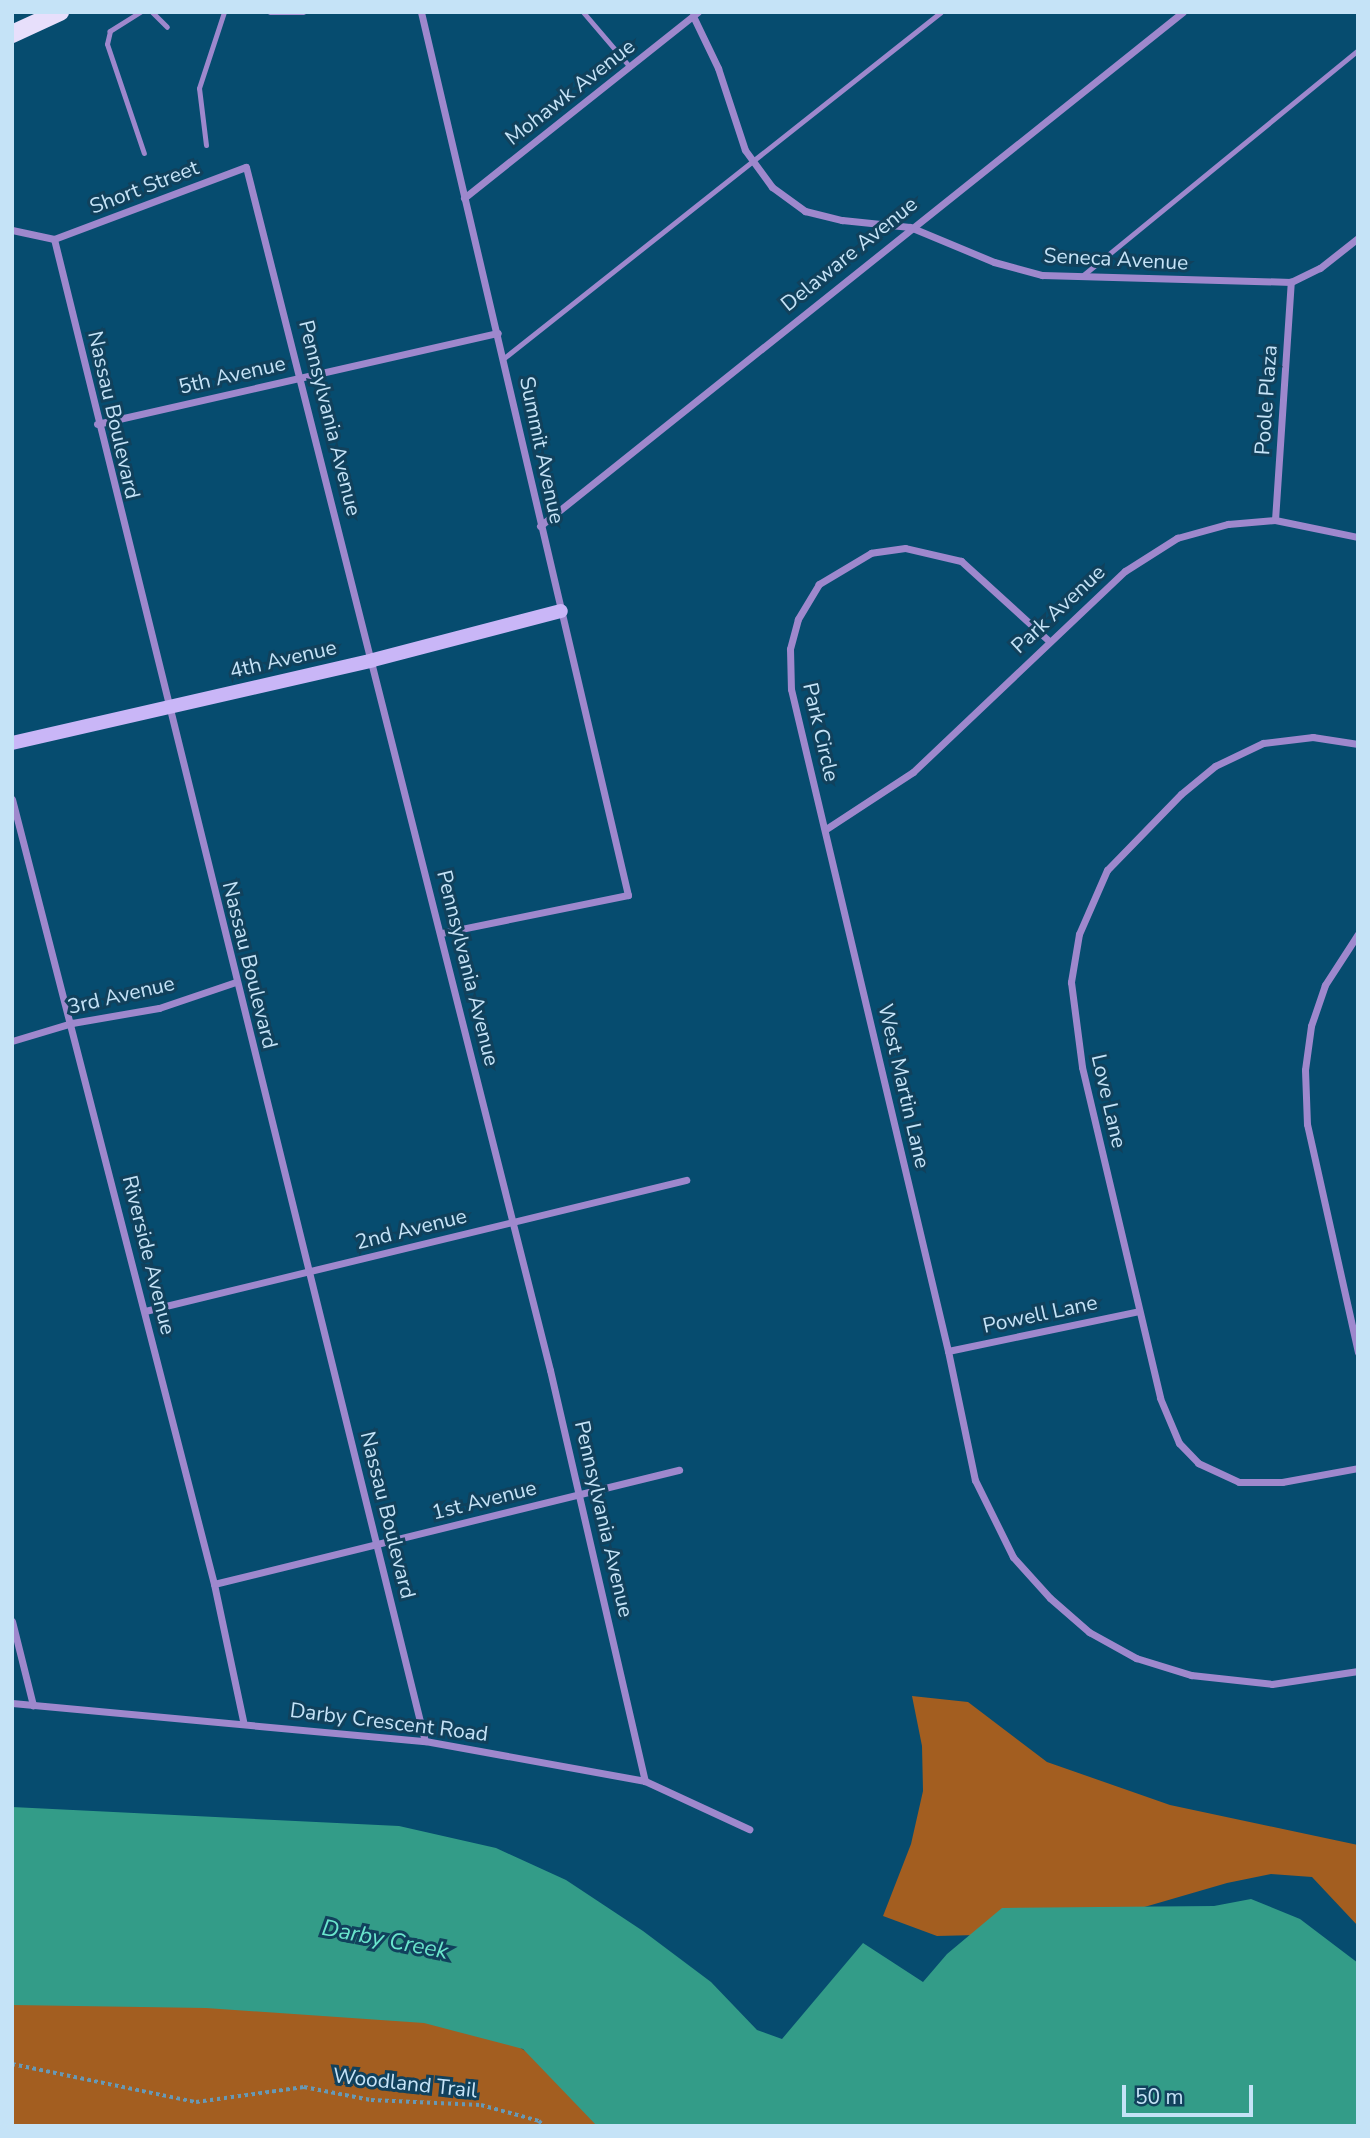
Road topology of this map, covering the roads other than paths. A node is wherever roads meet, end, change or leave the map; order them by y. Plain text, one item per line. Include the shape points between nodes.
1 (139, 12) edge
2 (152, 12) edge
3 (224, 12) edge
4 (270, 12) edge
5 (303, 12) edge
6 (421, 12) edge
7 (583, 12) edge
8 (941, 12) edge
9 (1183, 12) edge
10 (58, 13) edge
11 (696, 14) edge
12 (167, 27) dead end
13 (12, 34) edge
14 (1358, 50) edge
15 (630, 67) junction
16 (206, 145) dead end
17 (144, 153) dead end
18 (752, 160) junction
19 (246, 167) joint
20 (464, 198) junction
21 (910, 227) junction
22 (12, 230) edge
23 (1358, 238) edge
24 (54, 239) junction
25 (1082, 276) junction
26 (1292, 282) junction
27 (498, 333) junction
28 (504, 358) junction
29 (302, 377) junction
30 (97, 424) junction
31 (1275, 520) junction
32 (540, 526) junction
33 (1358, 537) edge
34 (561, 611) junction
35 (1049, 640) junction
36 (373, 660) junction
37 (167, 706) junction
38 (12, 743) edge
39 (1358, 744) edge
40 (12, 799) edge
41 (827, 830) junction
42 (441, 933) junction
43 (1358, 934) edge
44 (236, 982) junction
45 (72, 1023) junction
46 (12, 1041) edge
47 (686, 1180) dead end
48 (513, 1221) junction
49 (310, 1274) junction
50 (145, 1311) junction
51 (1139, 1311) junction
52 (948, 1351) junction
53 (1358, 1352) edge
54 (1358, 1468) edge
55 (679, 1470) dead end
56 (581, 1494) junction
57 (377, 1544) junction
58 (215, 1584) junction
59 (12, 1621) edge
60 (16, 1652) edge
61 (1358, 1671) edge
62 (12, 1703) edge
63 (33, 1705) junction
64 (243, 1721) junction
65 (425, 1741) junction
66 (645, 1781) junction
67 (749, 1829) dead end

1 - 17 lane via 110,31 107,44
2 - 12 lane
3 - 16 lane via 199,88
4 - 5 lane
6 - 20 street, Summit Avenue
7 - 15 lane
8 - 18 lane
9 - 21 street, Delaware Avenue
10 - 13 main road
11 - 15 street, Mohawk Avenue
11 - 18 street, Seneca Avenue
14 - 25 lane
15 - 20 street, Mohawk Avenue
18 - 21 street, Seneca Avenue via 772,187 805,211
18 - 28 lane
19 - 24 street, Short Street
19 - 29 street, Pennsylvania Avenue
20 - 27 street, Summit Avenue
21 - 25 street, Seneca Avenue via 994,262 1042,275
21 - 32 street, Delaware Avenue
22 - 24 street
23 - 26 street, Seneca Avenue via 1320,268
24 - 30 street, Nassau Boulevard
25 - 26 street, Seneca Avenue
26 - 31 street, Poole Plaza
27 - 28 street, Summit Avenue
27 - 29 street, 5th Avenue
28 - 32 street, Summit Avenue
29 - 30 street, 5th Avenue
29 - 36 street, Pennsylvania Avenue
30 - 37 street, Nassau Boulevard
31 - 33 street, Park Avenue
31 - 35 street, Park Avenue via 1228,524 1177,538 1125,571
32 - 34 street, Summit Avenue
34 - 36 street, 4th Avenue
34 - 42 street, Summit Avenue via 628,895
35 - 41 street, Park Avenue via 913,772
35 - 41 street, Park Circle via 978,574 941,553 889,549 852,561 827,577 798,619 790,666 791,689
36 - 37 street, 4th Avenue
36 - 42 street, Pennsylvania Avenue
37 - 38 street, 4th Avenue
37 - 44 street, Nassau Boulevard
39 - 51 street, Love Lane via 1295,738 1245,750 1216,766 1118,853 1094,895 1073,968 1075,1029
40 - 45 street, Riverside Avenue
41 - 52 street, West Martin Lane
42 - 48 street, Pennsylvania Avenue
43 - 53 street via 1325,985 1311,1026 1306,1070 1307,1124
44 - 45 street, 3rd Avenue via 159,1008
44 - 49 street, Nassau Boulevard
45 - 46 street, 3rd Avenue
45 - 50 street, Riverside Avenue
47 - 48 street, 2nd Avenue
48 - 49 street, 2nd Avenue
48 - 56 street, Pennsylvania Avenue
49 - 50 street, 2nd Avenue
49 - 57 street, Nassau Boulevard
50 - 58 street, Riverside Avenue
51 - 52 street, Powell Lane
51 - 54 street, Love Lane via 1166,1416 1179,1443 1198,1463 1226,1478 1259,1484
52 - 61 street, West Martin Lane via 975,1480 992,1521 1013,1557 1089,1632 1165,1669 1234,1681 1272,1684
55 - 56 street, 1st Avenue
56 - 57 street, 1st Avenue
56 - 66 street, Pennsylvania Avenue
57 - 58 street, 1st Avenue
57 - 65 street, Nassau Boulevard
58 - 64 street, Riverside Avenue
59 - 60 street
60 - 63 street
62 - 63 street, Darby Crescent Road
63 - 64 street, Darby Crescent Road
64 - 65 street, Darby Crescent Road
65 - 66 street, Darby Crescent Road
66 - 67 street, Darby Crescent Road

